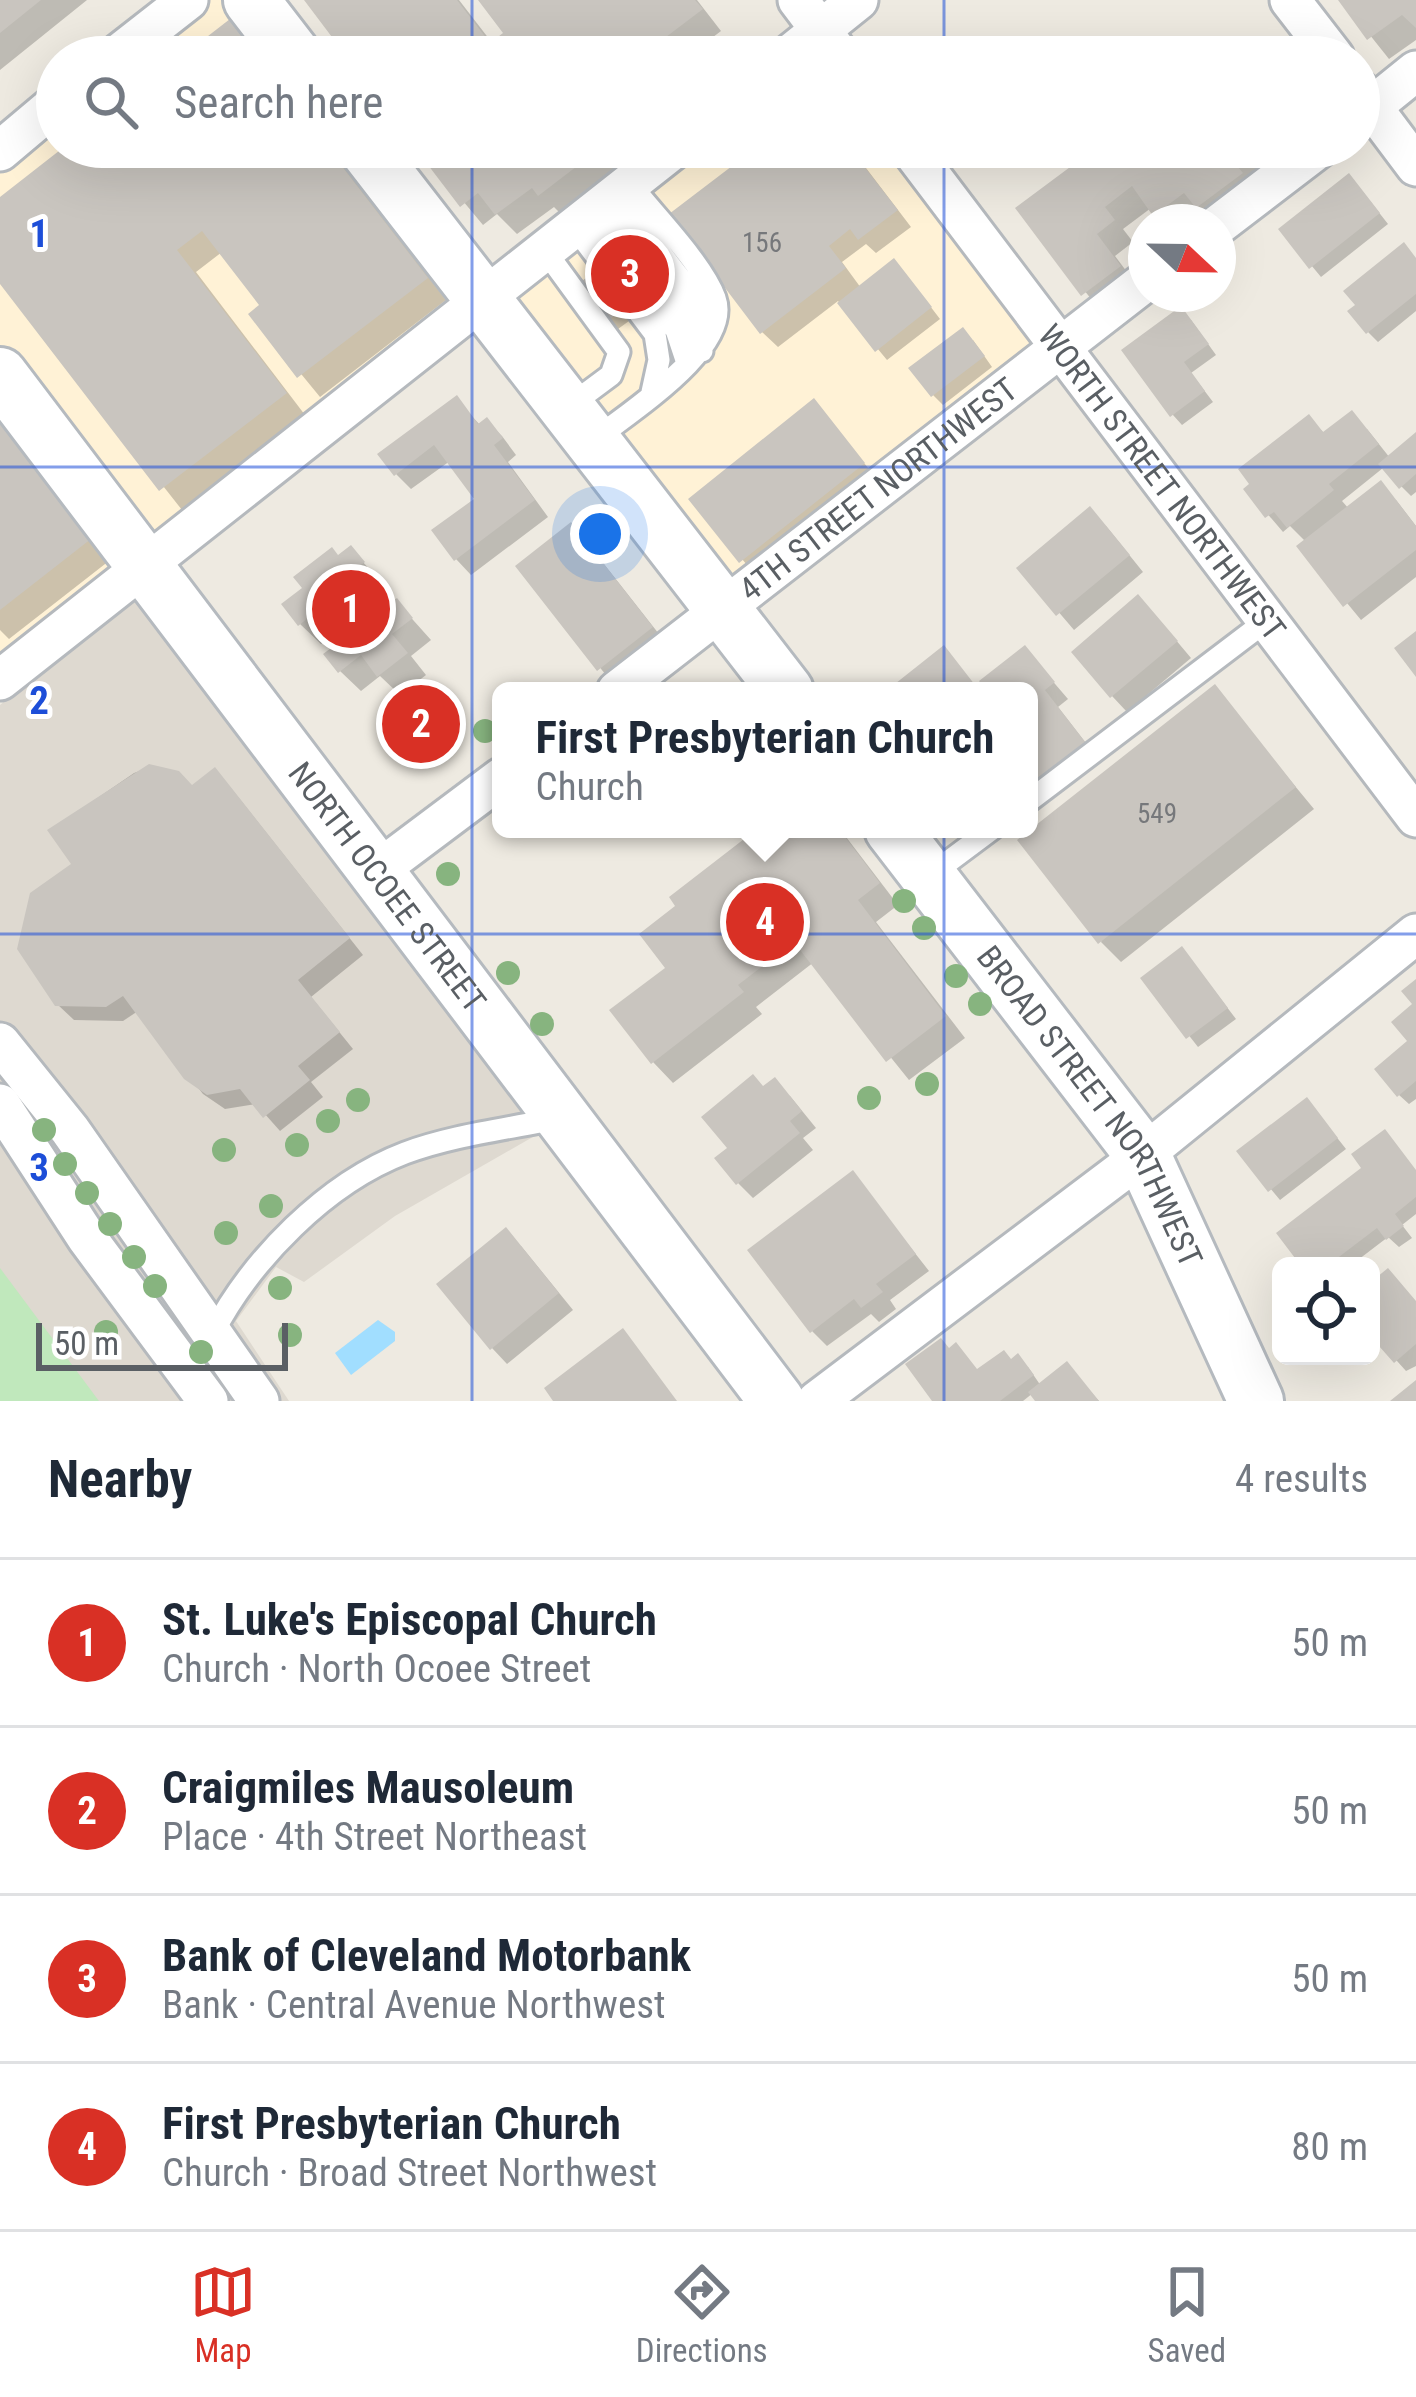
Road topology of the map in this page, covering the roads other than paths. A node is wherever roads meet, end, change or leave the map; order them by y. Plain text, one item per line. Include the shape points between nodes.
1 (188, 0) edge
2 (251, 0) edge
3 (858, 0) edge
4 (1290, 0) edge
5 (820, 29) edge
6 (142, 36) edge
7 (279, 36) edge
8 (1318, 36) edge
9 (1416, 71) edge
10 (1380, 93) edge
11 (36, 121) edge
12 (1380, 124) edge
13 (0, 151) edge
14 (1416, 166) edge
15 (382, 168) edge
16 (650, 168) edge
17 (925, 168) edge
18 (1293, 168) edge
19 (1236, 211) edge
20 (594, 213) junction
21 (1128, 294) edge
22 (486, 301) junction
23 (1060, 347) junction
24 (699, 353) junction
25 (0, 375) edge
26 (652, 392) junction
27 (580, 424) junction
28 (145, 567) junction
29 (724, 610) junction
30 (1267, 621) junction
31 (0, 680) edge
32 (628, 682) edge
33 (779, 682) edge
34 (492, 785) edge
35 (1038, 794) edge
36 (1416, 817) edge
37 (899, 838) edge
38 (980, 838) edge
39 (374, 874) junction
40 (929, 877) junction
41 (1416, 934) edge
42 (0, 1043) edge
43 (0, 1104) edge
44 (559, 1118) junction
45 (1143, 1155) junction
46 (213, 1333) junction
47 (208, 1401) edge
48 (259, 1401) edge
49 (777, 1401) edge
50 (817, 1401) edge
51 (1256, 1401) edge

1 - 6 street
2 - 7 main road
3 - 5 street
4 - 8 street
9 - 10 street
11 - 13 street
12 - 14 street
15 - 22 main road
16 - 20 street
17 - 23 street, WORTH STREET NORTHWEST
18 - 19 street
20 - 22 street
20 - 24 lane
20 - 24 lane via 706,311
20 - 26 lane via 655,334
20 - 27 lane via 619,352
21 - 23 street, 4TH STREET NORTHWEST
22 - 27 main road
22 - 28 street
23 - 29 street, 4TH STREET NORTHWEST
23 - 30 street, WORTH STREET NORTHWEST
24 - 26 lane
25 - 28 main road, NORTH OCOEE STREET
26 - 27 lane
27 - 29 main road
28 - 31 street
28 - 39 main road, NORTH OCOEE STREET
29 - 32 street, 4TH STREET NORTHWEST
29 - 33 main road
30 - 35 lane
30 - 36 street, WORTH STREET NORTHWEST
34 - 39 street
37 - 40 main road, BROAD STREET NORTHWEST
38 - 40 lane
39 - 44 main road, NORTH OCOEE STREET
40 - 45 main road, BROAD STREET NORTHWEST
41 - 45 street
42 - 46 street
43 - 47 street
44 - 46 lane via 386,1161 290,1232 226,1306
44 - 49 main road, NORTH OCOEE STREET
45 - 50 street
45 - 51 main road, BROAD STREET NORTHWEST
46 - 48 street

